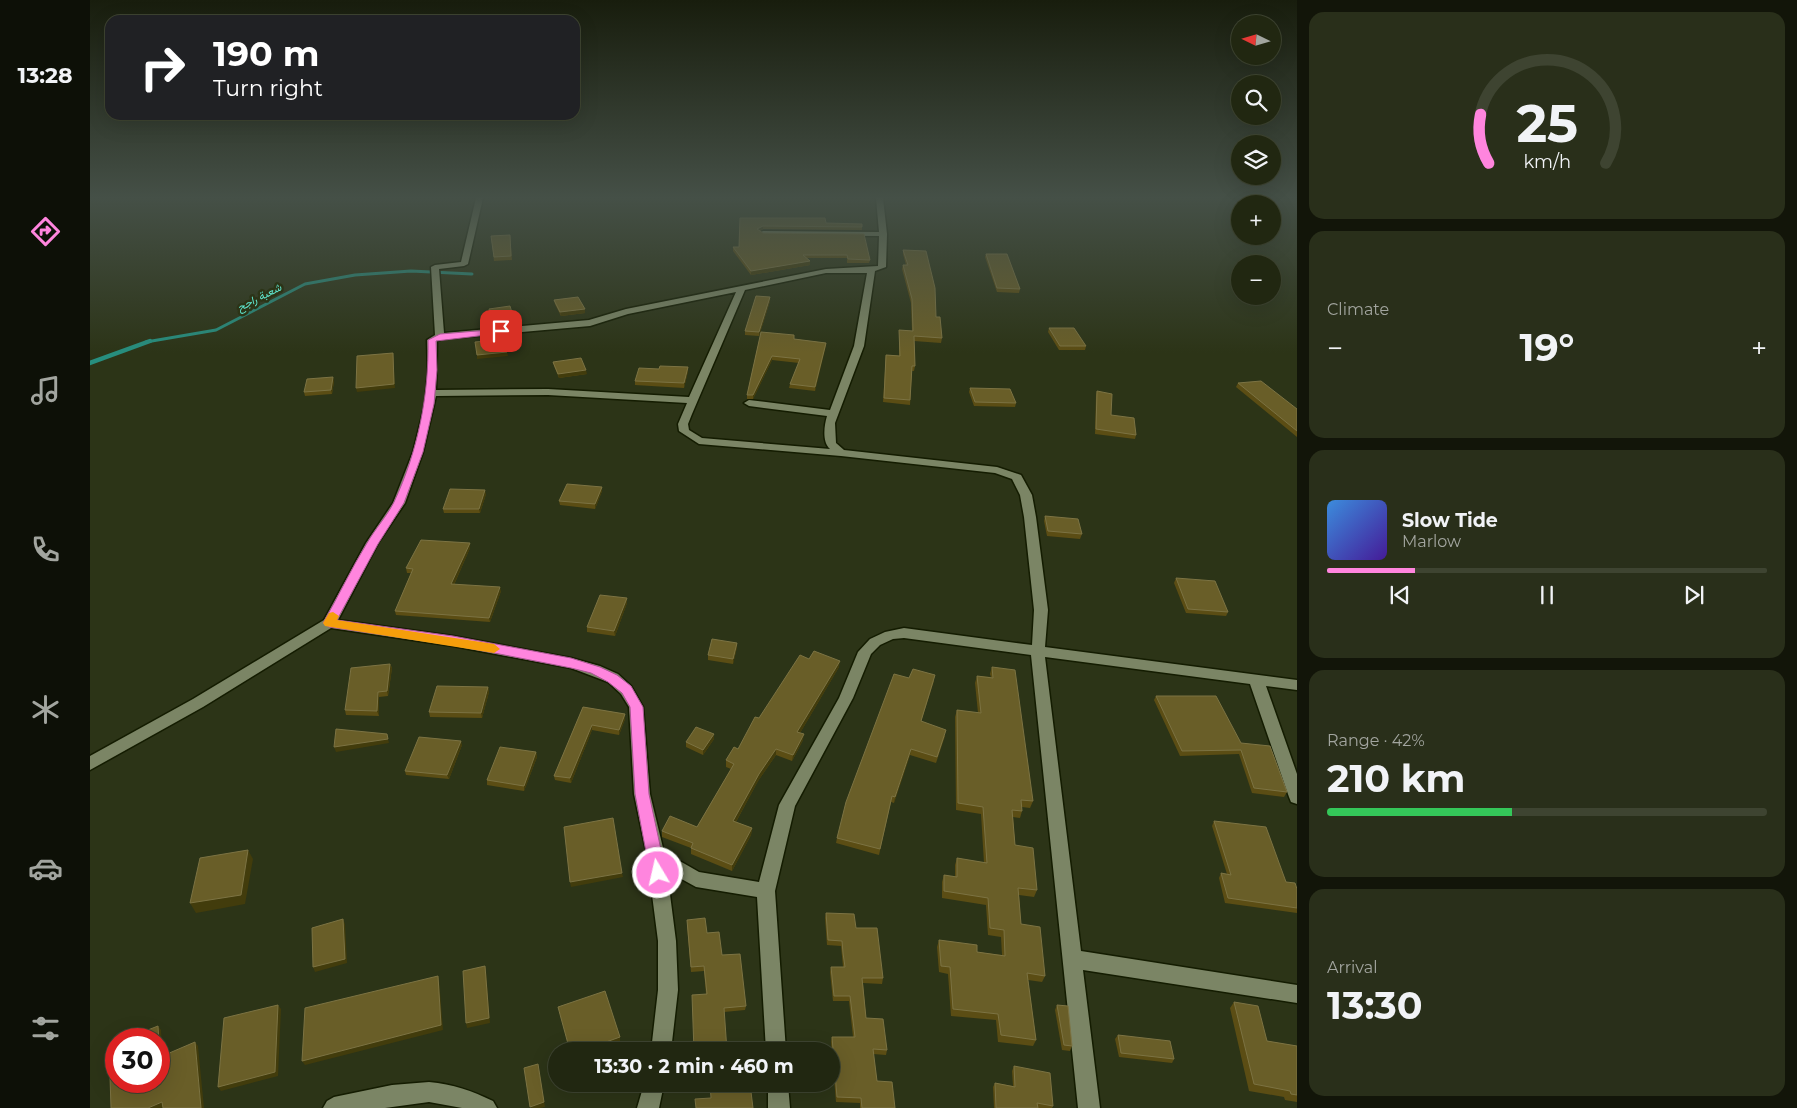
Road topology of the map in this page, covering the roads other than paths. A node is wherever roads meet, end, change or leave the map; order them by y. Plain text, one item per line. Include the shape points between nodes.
1 (467, 250) edge
2 (883, 250) edge
3 (871, 270) junction
4 (741, 290) junction
5 (440, 336) junction
6 (437, 393) dead end
7 (693, 400) junction
8 (749, 403) dead end
9 (834, 414) junction
10 (841, 453) junction
11 (329, 623) junction
12 (1038, 653) junction
13 (1258, 682) junction
14 (1297, 685) edge
15 (90, 764) edge
16 (1297, 798) edge
17 (656, 856) junction
18 (766, 891) junction
19 (1072, 959) junction
20 (1297, 994) edge
21 (662, 1042) edge
22 (775, 1042) edge
23 (652, 1092) edge
24 (778, 1092) edge
25 (334, 1108) edge
26 (486, 1108) edge
27 (648, 1108) edge
28 (779, 1108) edge
29 (1089, 1108) edge

1 - 5 street via 464,264 435,267
2 - 3 street via 882,268
3 - 4 street via 826,271
3 - 9 street via 859,346
4 - 5 street via 626,312 590,323
4 - 7 street
5 - 11 street via 432,340 430,404 418,452 399,503 372,544
6 - 7 street via 548,392
7 - 10 street via 683,424 684,431 700,441
8 - 9 street
9 - 10 street via 830,423 831,444
10 - 12 street via 964,465 1017,476 1026,495 1030,517 1041,610
11 - 15 street
11 - 17 street via 571,663 613,678 626,690 636,707 642,794
12 - 13 street
12 - 18 street via 904,633 875,642 865,652 846,698 787,805
12 - 19 street
13 - 14 street
13 - 16 street
17 - 18 street via 696,879
17 - 21 street via 667,941 668,990
18 - 22 street
19 - 20 street
19 - 29 street
23 - 27 street
24 - 28 street
25 - 26 street via 422,1090 459,1094

